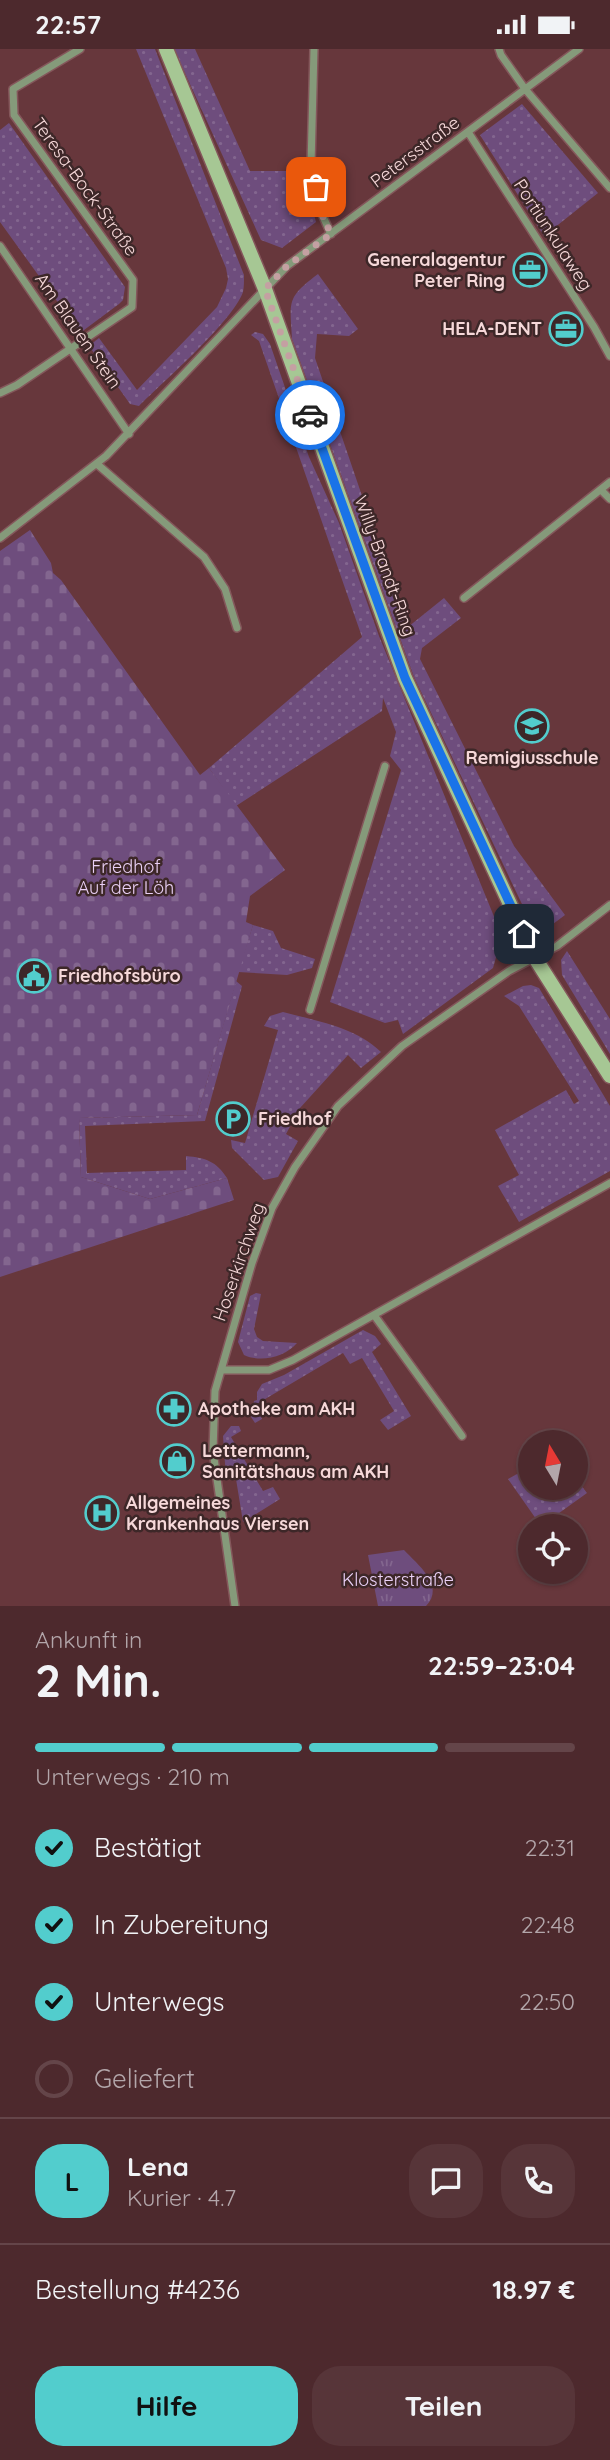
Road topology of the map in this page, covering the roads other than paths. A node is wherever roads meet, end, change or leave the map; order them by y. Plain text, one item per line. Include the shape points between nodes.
1 (80, 49) edge
2 (166, 49) edge
3 (314, 49) edge
4 (499, 49) edge
5 (579, 49) edge
6 (525, 89) junction
7 (468, 132) junction
8 (610, 188) edge
9 (331, 234) junction
10 (0, 246) edge
11 (265, 289) junction
12 (70, 348) junction
13 (610, 356) edge
14 (0, 393) edge
15 (129, 434) junction
16 (97, 464) junction
17 (610, 482) edge
18 (601, 490) junction
19 (610, 499) edge
20 (0, 538) edge
21 (464, 599) dead end
22 (237, 628) dead end
23 (386, 766) dead end
24 (610, 905) edge
25 (536, 958) junction
26 (310, 1010) dead end
27 (610, 1076) edge
28 (610, 1184) edge
29 (374, 1315) junction
30 (221, 1370) junction
31 (462, 1436) dead end
32 (235, 1606) edge

1 - 12 street, Teresa-Bock-Straße via 13,89 14,115 133,280 132,307
2 - 11 main road, Willy-Brandt-Ring
3 - 9 street via 311,165 320,210
4 - 6 street
5 - 6 street, Petersstraße
6 - 7 street, Petersstraße
6 - 8 street
7 - 9 street, Petersstraße
7 - 13 street, Portiunkulaweg
9 - 11 street, Petersstraße via 287,266
10 - 12 street, Am Blauen Stein
11 - 15 street, Petersstraße
11 - 25 main road, Willy-Brandt-Ring via 405,678
12 - 14 street
12 - 15 street, Am Blauen Stein
15 - 16 street, Petersstraße
16 - 20 street, Petersstraße
16 - 22 street via 204,557 225,589
17 - 18 street
18 - 19 street
18 - 21 street
23 - 26 street
24 - 25 street, Hoserkirchweg
25 - 27 main road, Willy-Brandt-Ring
25 - 30 street, Hoserkirchweg via 509,971 402,1046 338,1106 272,1208
28 - 29 street
29 - 30 street via 269,1370
29 - 31 street
30 - 32 street, Hoserkirchweg via 215,1391 213,1451

